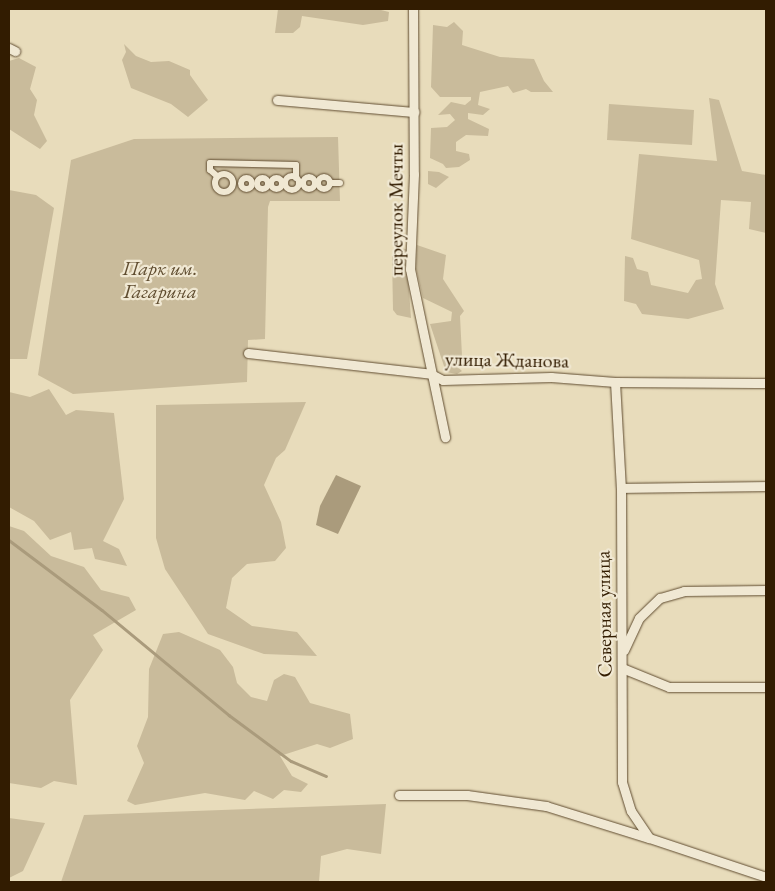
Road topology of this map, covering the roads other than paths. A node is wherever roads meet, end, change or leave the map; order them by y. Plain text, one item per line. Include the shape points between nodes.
1 (413, 9) edge
2 (277, 100) dead end
3 (414, 112) junction
4 (217, 176) junction
5 (299, 181) junction
6 (233, 183) junction
7 (284, 183) junction
8 (340, 183) dead end
9 (248, 353) dead end
10 (431, 374) junction
11 (615, 382) junction
12 (766, 383) edge
13 (445, 437) dead end
14 (766, 486) edge
15 (620, 488) junction
16 (766, 590) edge
17 (622, 653) junction
18 (622, 668) junction
19 (766, 687) edge
20 (399, 795) dead end
21 (649, 838) junction
22 (766, 877) edge

1 - 3 street, переулок Мечты
2 - 3 street
3 - 10 street, переулок Мечты via 410,269
4 - 5 street via 210,170 210,163 296,165
4 - 6 street via 227,174
4 - 6 street via 215,186 220,191 227,191
5 - 7 street via 291,177
5 - 7 street via 291,190
5 - 8 street via 307,190 317,183 323,189 331,183
6 - 7 street via 240,183 245,188 254,183 260,188 269,183 277,189
9 - 10 street, улица Жданова
10 - 11 street, улица Жданова via 443,380 551,377
10 - 13 street, переулок Мечты
11 - 12 street, улица Жданова
11 - 15 street, Северная улица
14 - 15 street
15 - 17 street, Северная улица
16 - 17 street via 684,591 660,598 639,618
17 - 18 street, Северная улица
18 - 19 street via 669,687
18 - 21 street, Северная улица via 622,782 631,811
20 - 21 street via 473,796 546,806
21 - 22 street

